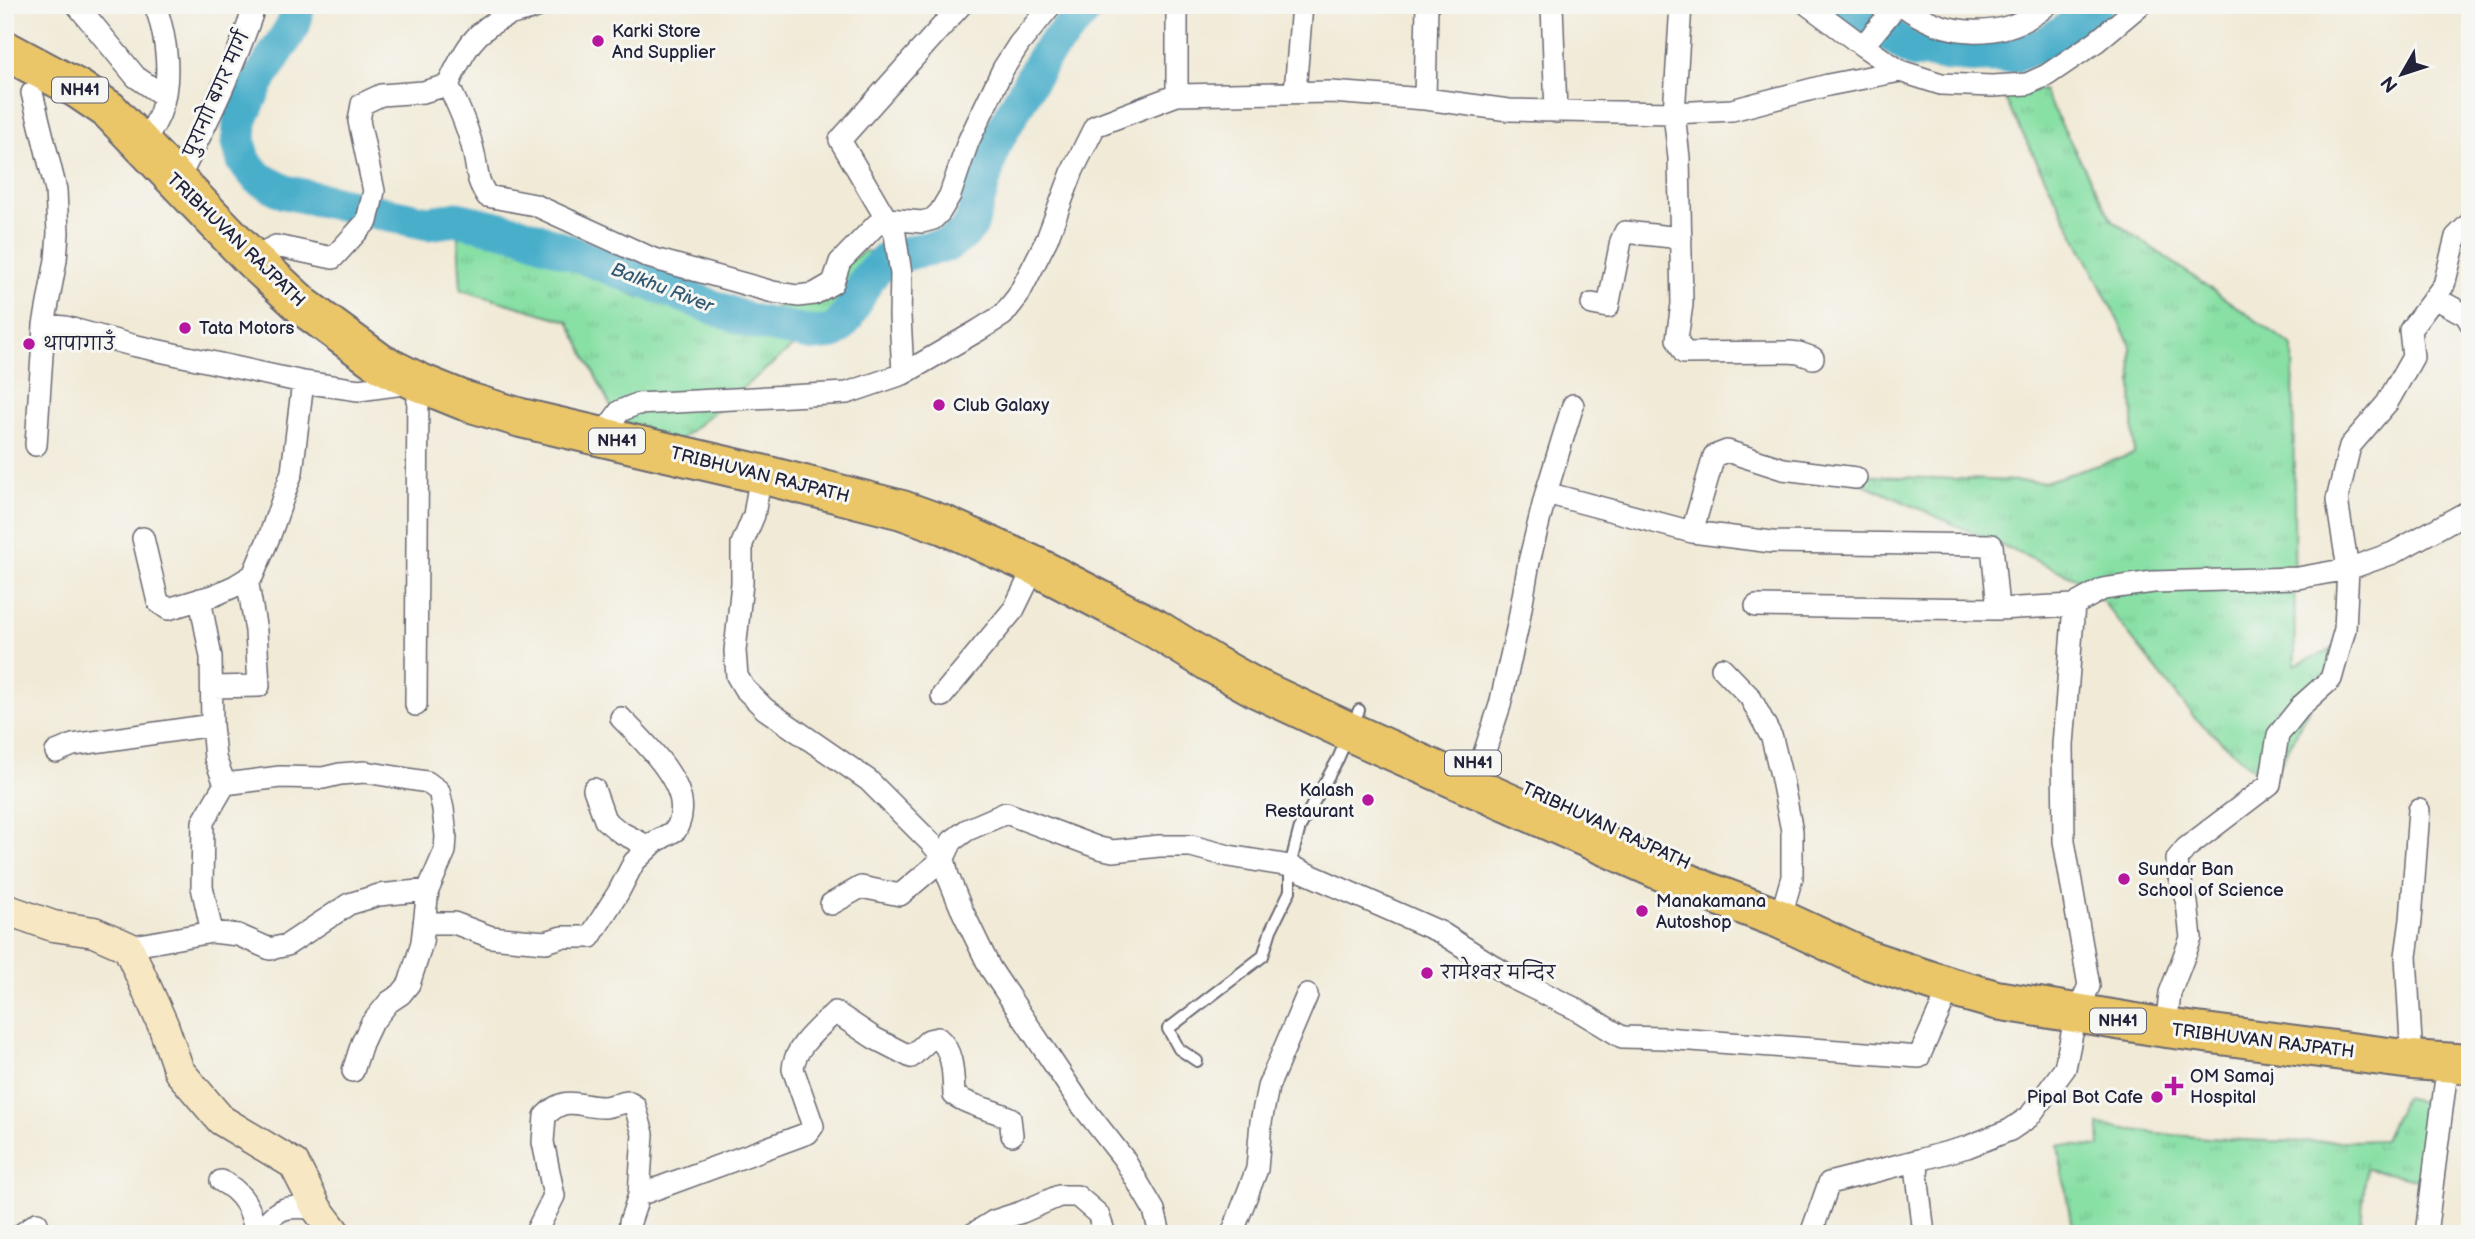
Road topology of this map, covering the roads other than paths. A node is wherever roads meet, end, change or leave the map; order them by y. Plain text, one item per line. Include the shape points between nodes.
1 (77, 5) edge
2 (155, 5) edge
3 (255, 5) edge
4 (541, 5) edge
5 (961, 5) edge
6 (1051, 5) edge
7 (1177, 5) edge
8 (1301, 5) edge
9 (1427, 5) edge
10 (1552, 5) edge
11 (1681, 5) edge
12 (1808, 5) edge
13 (2047, 5) edge
14 (2140, 5) edge
15 (1896, 8) edge
16 (516, 9) edge
17 (1867, 42) junction
18 (5, 50) edge
19 (1900, 71) junction
20 (448, 85) junction
21 (19, 86) edge
22 (1295, 92) junction
23 (1177, 95) junction
24 (164, 96) junction
25 (1425, 99) junction
26 (1556, 112) junction
27 (1674, 113) junction
28 (142, 147) junction
29 (177, 182) junction
30 (2470, 223) edge
31 (891, 226) junction
32 (1681, 238) junction
33 (251, 258) junction
34 (2434, 298) junction
35 (1592, 304) dead end
36 (2470, 321) edge
37 (44, 325) junction
38 (1814, 358) dead end
39 (903, 374) junction
40 (303, 382) junction
41 (418, 382) junction
42 (1573, 405) dead end
43 (601, 437) junction
44 (36, 445) dead end
45 (761, 474) junction
46 (1856, 478) dead end
47 (1546, 493) junction
48 (2470, 514) edge
49 (1692, 532) junction
50 (143, 538) dead end
51 (1035, 566) junction
52 (2348, 569) junction
53 (247, 579) junction
54 (200, 599) junction
55 (2074, 605) junction
56 (1756, 606) dead end
57 (1998, 609) junction
58 (1722, 668) dead end
59 (212, 687) junction
60 (942, 696) dead end
61 (416, 705) dead end
62 (621, 718) dead end
63 (1354, 721) junction
64 (212, 725) junction
65 (57, 752) dead end
66 (1477, 777) junction
67 (225, 784) junction
68 (594, 789) dead end
69 (2419, 810) dead end
70 (649, 847) junction
71 (944, 858) junction
72 (1290, 866) junction
73 (428, 890) junction
74 (831, 904) dead end
75 (5, 909) edge
76 (1780, 919) junction
77 (424, 923) junction
78 (212, 932) junction
79 (128, 947) junction
80 (1950, 987) junction
81 (1307, 995) dead end
82 (2076, 1014) junction
83 (2166, 1028) junction
84 (1197, 1061) dead end
85 (2443, 1062) edge
86 (353, 1070) dead end
87 (1012, 1135) dead end
88 (1919, 1160) junction
89 (221, 1181) dead end
90 (639, 1195) junction
91 (317, 1209) junction
92 (257, 1234) edge
93 (336, 1234) edge
94 (535, 1234) edge
95 (629, 1234) edge
96 (973, 1234) edge
97 (1105, 1234) edge
98 (1160, 1234) edge
99 (1232, 1234) edge
100 (1811, 1234) edge
101 (1924, 1234) edge
102 (2426, 1234) edge

1 - 24 street via 136,77
2 - 24 street via 167,57
3 - 29 street, पुरानाो बगर मार्ग via 207,124
4 - 16 street
5 - 31 street via 839,140
6 - 31 street via 1003,69 940,212 933,219
7 - 23 street
8 - 22 street
9 - 25 street
10 - 26 street
11 - 27 street
12 - 17 street
13 - 15 street via 2016,25 1986,32 1938,26
14 - 19 street via 2096,41 2027,85 1941,84
15 - 17 street
16 - 20 street via 477,33
17 - 19 street
18 - 28 highway, TRIBHUVAN RAJPATH / NH41 via 108,110
19 - 27 street via 1732,110
20 - 31 street via 461,109 478,183 487,197 535,205 651,258 773,292 814,294 833,283 840,262 877,224
20 - 33 street via 381,95 362,104 359,121 374,191 367,221 333,258 276,246
21 - 28 highway, TRIBHUVAN RAJPATH / NH41
21 - 37 street via 56,190 56,261
22 - 23 street
22 - 25 street
23 - 39 street via 1095,126 1018,296 1003,315
24 - 28 street
25 - 26 street
26 - 27 street
27 - 32 street
28 - 29 highway, TRIBHUVAN RAJPATH / NH41
29 - 33 highway, TRIBHUVAN RAJPATH / NH41
30 - 34 street via 2456,237 2444,285
31 - 39 street via 901,274
32 - 35 street via 1625,232 1608,307
32 - 38 street via 1682,304 1677,339 1684,352 1788,352
33 - 41 highway, TRIBHUVAN RAJPATH / NH41 via 345,339
34 - 36 street
34 - 52 street via 2410,330 2413,358 2386,403 2350,446 2337,500
37 - 40 street
37 - 44 street
39 - 43 street via 847,393 637,404 620,411
40 - 41 street via 359,390
40 - 53 street via 292,472 270,535
41 - 43 highway, TRIBHUVAN RAJPATH / NH41 via 466,401
41 - 61 street
42 - 47 street
43 - 45 highway, TRIBHUVAN RAJPATH / NH41
45 - 51 highway, TRIBHUVAN RAJPATH / NH41 via 902,510
45 - 71 street via 743,544 737,676 765,709 868,780
46 - 49 street via 1783,469 1721,452 1714,456
47 - 49 street
47 - 66 street via 1500,705
48 - 52 street via 2451,519 2393,553
49 - 57 street via 1772,542 1992,545
50 - 54 street via 162,607
51 - 60 street via 1014,609
51 - 63 highway, TRIBHUVAN RAJPATH / NH41 via 1156,629 1219,648
52 - 55 street via 2298,578 2153,582 2103,589
52 - 83 street via 2345,629 2331,679 2278,735 2270,784 2177,859 2191,938 2170,993
53 - 54 street
53 - 59 street via 257,631 259,686
54 - 59 street
55 - 57 street
55 - 82 street via 2063,745 2064,841 2090,986
56 - 57 street
58 - 76 street via 1750,697 1772,738 1781,775 1792,831 1792,877
59 - 64 street
62 - 70 street via 667,768 678,793 682,812 676,830
63 - 66 highway, TRIBHUVAN RAJPATH / NH41
63 - 72 lane via 1300,827
64 - 65 street via 73,745
64 - 67 street via 215,758
66 - 76 highway, TRIBHUVAN RAJPATH / NH41 via 1706,873
67 - 73 street via 365,772 427,782 439,791 446,836
67 - 78 street via 203,822 202,887
68 - 70 street via 605,820
69 - 85 street via 2406,957
70 - 77 street via 634,862 590,937 522,940 491,937 454,923
71 - 72 street via 951,841 1006,813 1114,851 1191,846
71 - 74 street via 900,895 861,887
71 - 98 street via 989,968 1080,1103 1124,1159 1154,1210
72 - 80 street via 1440,932 1514,979 1622,1037 1919,1057
72 - 84 lane via 1290,891 1264,957 1168,1029 1179,1049
73 - 77 street
73 - 78 street via 379,895 349,904 287,945 270,949 238,935
75 - 79 street via 53,926 94,932
76 - 80 highway, TRIBHUVAN RAJPATH / NH41 via 1866,959
77 - 86 street via 409,984 371,1024
78 - 79 street
79 - 91 street via 179,1071 221,1120 294,1164
80 - 82 highway, TRIBHUVAN RAJPATH / NH41
81 - 99 street via 1268,1087 1257,1169
82 - 83 highway, TRIBHUVAN RAJPATH / NH41
82 - 88 street via 2065,1068 2029,1117 1977,1143
83 - 85 highway, TRIBHUVAN RAJPATH / NH41
85 - 102 street
87 - 90 street via 1010,1118 954,1095 946,1044 938,1038 929,1040 911,1057 835,1012 793,1060 813,1126 808,1133
88 - 100 street via 1829,1182
88 - 101 street
89 - 92 street via 245,1200
90 - 94 street via 643,1134 635,1106 628,1102 590,1106 574,1101 554,1107 545,1116 543,1142 554,1196
90 - 95 street
91 - 92 street via 282,1209
91 - 93 street
96 - 97 street via 1059,1196 1077,1196 1098,1214

